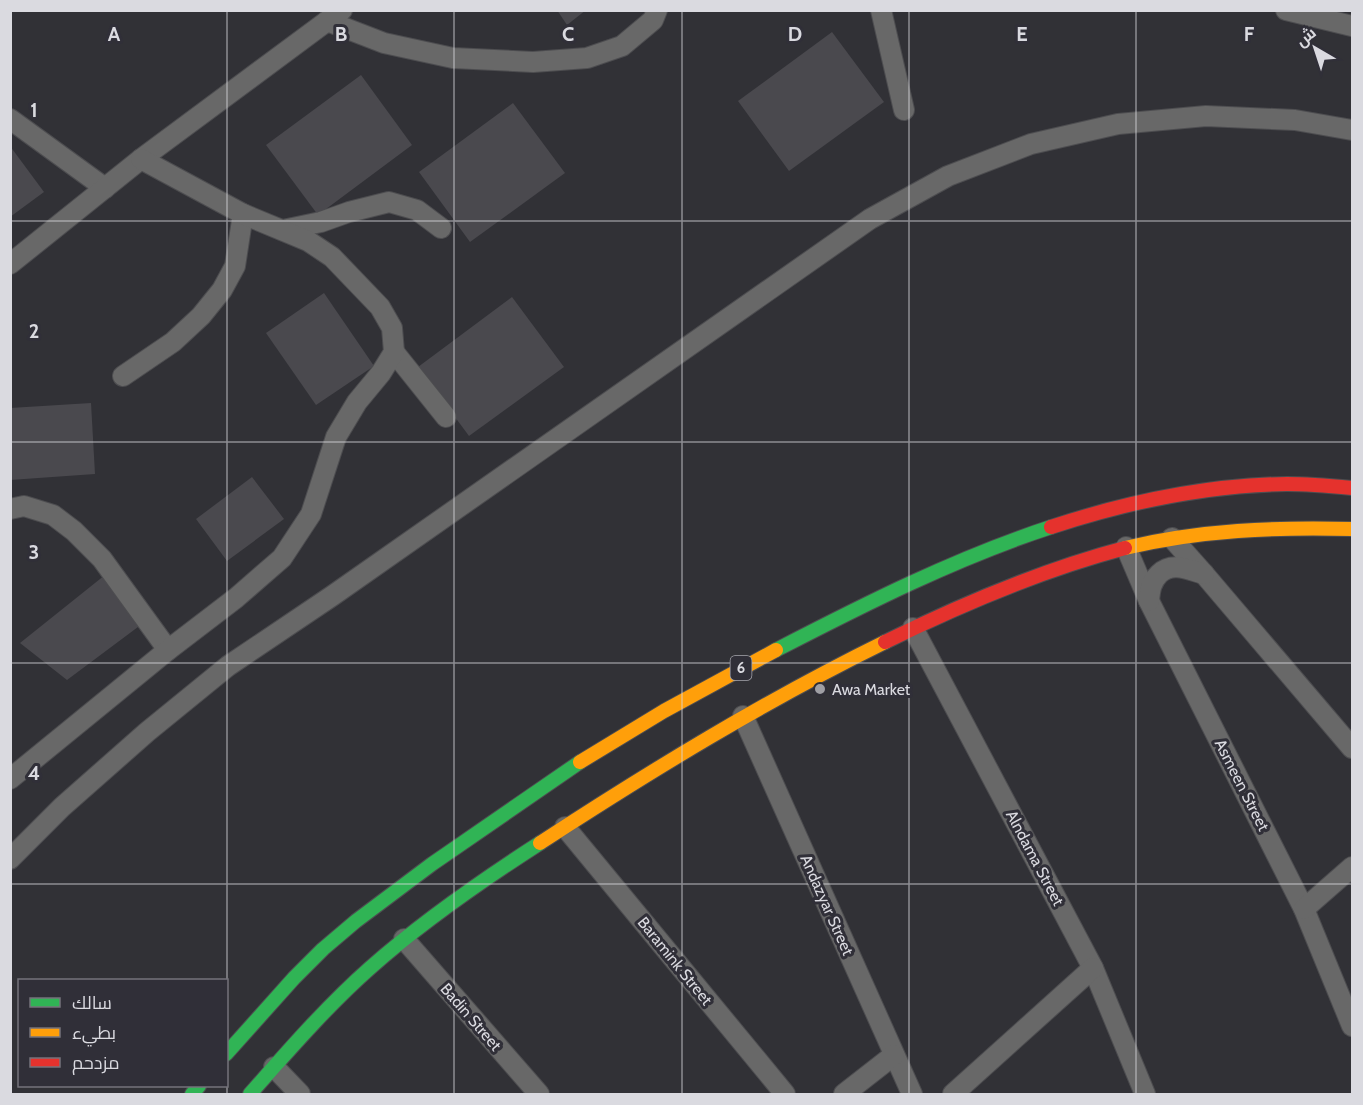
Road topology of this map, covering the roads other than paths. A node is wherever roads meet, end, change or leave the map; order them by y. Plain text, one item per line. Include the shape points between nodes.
1 (657, 10) edge
2 (881, 10) edge
3 (1286, 10) edge
4 (1316, 14) edge
5 (334, 16) edge
6 (1353, 26) edge
7 (904, 110) dead end
8 (10, 119) edge
9 (1353, 130) edge
10 (141, 159) junction
11 (105, 188) junction
12 (243, 214) junction
13 (441, 228) dead end
14 (283, 230) junction
15 (10, 264) edge
16 (394, 352) junction
17 (123, 376) dead end
18 (446, 417) dead end
19 (1353, 488) edge
20 (10, 509) edge
21 (1353, 529) edge
22 (1172, 538) junction
23 (1126, 547) junction
24 (1204, 574) junction
25 (1149, 601) junction
26 (913, 628) junction
27 (168, 650) junction
28 (743, 716) junction
29 (1353, 748) edge
30 (10, 779) edge
31 (565, 827) junction
32 (10, 859) edge
33 (1353, 867) edge
34 (1304, 909) junction
35 (404, 939) junction
36 (1094, 968) junction
37 (1353, 1026) edge
38 (228, 1052) edge
39 (894, 1055) junction
40 (274, 1067) junction
41 (250, 1095) edge
42 (300, 1095) edge
43 (538, 1095) edge
44 (785, 1095) edge
45 (844, 1095) edge
46 (912, 1095) edge
47 (953, 1095) edge
48 (1145, 1095) edge

1 - 5 street via 653,20 622,46 587,58 533,62 453,58 384,43
2 - 7 street
3 - 4 street
4 - 6 street
5 - 10 street
8 - 11 street
9 - 32 street via 1295,120 1206,116 1118,124 1031,144 948,176 909,197 870,219 228,666 62,807
10 - 11 street
10 - 12 street
11 - 15 street
12 - 14 street
12 - 17 street via 235,266 222,290 173,342
13 - 14 street via 417,210 389,202
14 - 16 street via 332,257 380,307 392,328
16 - 18 street
16 - 27 street via 336,437 312,514 282,558
19 - 38 main road, 6 via 1288,484 1221,489 1092,514 882,597 776,649 572,768 424,870 338,936 299,972
20 - 27 street via 24,506 53,515 74,531 102,559
21 - 22 main road via 1248,529
22 - 23 main road
22 - 24 street
23 - 25 street, Asmeen Street
23 - 26 main road via 1036,570 1007,586 970,597
24 - 25 street via 1179,567 1163,570 1152,581
24 - 29 street
25 - 34 street, Asmeen Street
26 - 28 main road via 827,669
26 - 36 street, Alndama Street
27 - 30 street
28 - 31 main road
28 - 39 street, Andazyar Street
31 - 35 main road via 455,899
31 - 44 street, Baramink Street
33 - 34 street
34 - 37 street, Asmeen Street
35 - 40 main road via 336,1000
35 - 43 street, Badin Street
36 - 47 street
36 - 48 street, Alndama Street
39 - 45 street
39 - 46 street, Andazyar Street
40 - 41 main road
40 - 42 street

